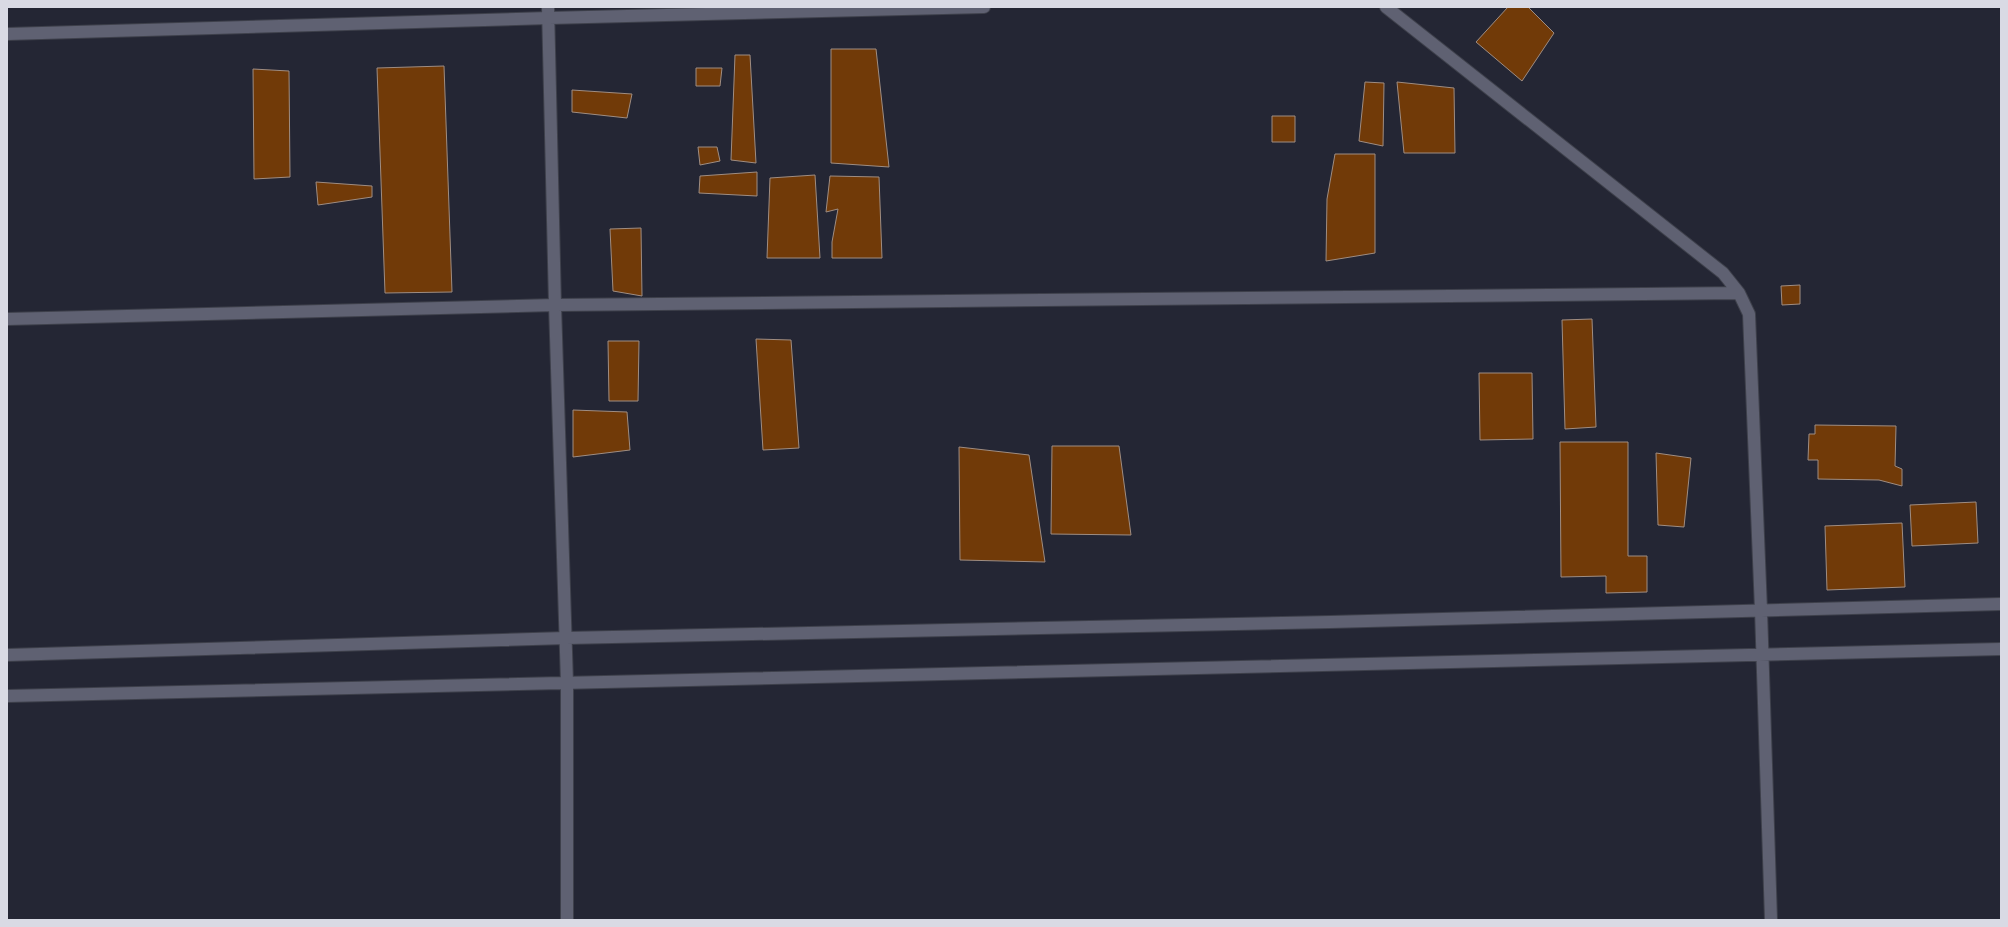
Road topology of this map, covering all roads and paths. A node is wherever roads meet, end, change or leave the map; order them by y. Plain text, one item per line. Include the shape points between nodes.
1 (984, 7) edge
2 (1386, 7) edge
3 (549, 12) edge
4 (7, 34) edge
5 (1739, 293) junction
6 (555, 304) junction
7 (7, 319) edge
8 (2001, 604) edge
9 (1761, 610) junction
10 (566, 638) junction
11 (2001, 649) edge
12 (1763, 654) junction
13 (7, 655) edge
14 (567, 683) junction
15 (7, 696) edge
16 (567, 920) edge
17 (1771, 920) edge

1 - 3 street
2 - 5 street via 1723,273
3 - 4 street
3 - 6 street
5 - 6 street
5 - 9 street via 1749,314
6 - 7 street
6 - 10 street
8 - 9 street
9 - 10 street
9 - 12 street
10 - 13 street
10 - 14 street
11 - 12 street
12 - 14 street
12 - 17 street
14 - 15 street
14 - 16 street

